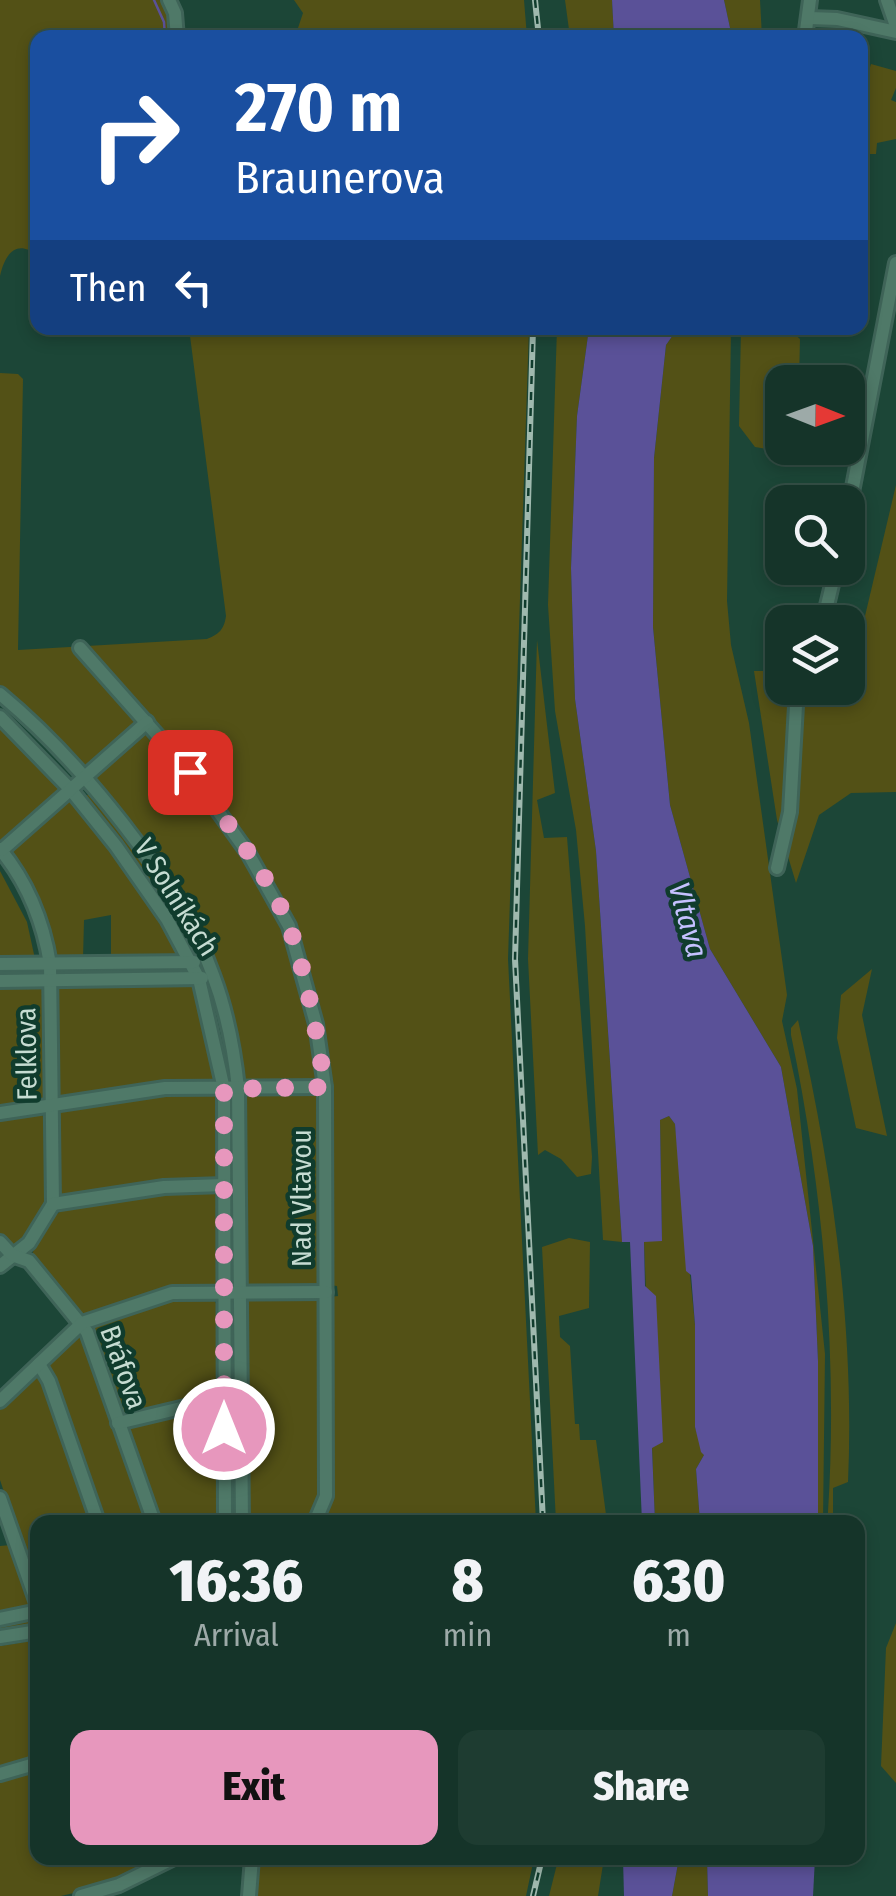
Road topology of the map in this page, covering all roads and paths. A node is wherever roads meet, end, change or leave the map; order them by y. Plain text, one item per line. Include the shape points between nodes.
1 (169, 0) edge
2 (810, 0) edge
3 (886, 0) edge
4 (810, 18) junction
5 (896, 29) edge
6 (177, 30) edge
7 (807, 30) edge
8 (896, 263) edge
9 (853, 485) edge
10 (80, 648) dead end
11 (0, 694) edge
12 (796, 705) edge
13 (0, 716) edge
14 (148, 722) junction
15 (84, 778) junction
16 (72, 790) junction
17 (1, 849) edge
18 (777, 868) dead end
19 (206, 958) junction
20 (192, 962) junction
21 (0, 964) edge
22 (50, 964) junction
23 (214, 976) junction
24 (199, 979) junction
25 (0, 981) edge
26 (50, 981) junction
27 (325, 1087) junction
28 (231, 1089) junction
29 (52, 1107) junction
30 (0, 1114) edge
31 (224, 1185) junction
32 (53, 1204) junction
33 (0, 1242) edge
34 (12, 1255) junction
35 (0, 1266) edge
36 (223, 1292) junction
37 (326, 1292) junction
38 (240, 1293) junction
39 (82, 1323) junction
40 (40, 1364) junction
41 (224, 1398) junction
42 (0, 1402) edge
43 (118, 1424) junction
44 (0, 1498) edge
45 (95, 1515) edge
46 (151, 1515) edge
47 (224, 1515) edge
48 (242, 1515) edge
49 (319, 1515) edge
50 (7, 1540) edge
51 (30, 1591) edge
52 (30, 1611) edge
53 (0, 1618) edge
54 (30, 1631) edge
55 (0, 1637) edge
56 (30, 1765) edge
57 (0, 1774) edge
58 (158, 1865) edge
59 (251, 1865) edge
60 (82, 1896) edge
61 (248, 1896) edge

1 - 6 street
2 - 4 street
3 - 5 street
4 - 5 street
4 - 7 street
8 - 9 street
10 - 14 street, Nad Vltavou
11 - 15 street, V Solníkách
12 - 18 street via 790,812
13 - 16 street, V Solníkách
14 - 15 street
14 - 27 street, Nad Vltavou via 248,853 289,926
15 - 16 street
15 - 19 street, V Solníkách via 154,868
16 - 17 street
16 - 20 street, V Solníkách
17 - 22 street, Felklova via 32,897
19 - 20 street
19 - 23 street, V Solníkách
20 - 22 street
20 - 24 street, V Solníkách
21 - 22 street
22 - 26 street, Felklova
23 - 24 street
23 - 28 street, V Solníkách via 234,1054
24 - 26 street
24 - 28 street, V Solníkách
25 - 26 street
26 - 29 street, Felklova
27 - 28 street
27 - 37 street, Nad Vltavou
28 - 29 street via 165,1088
28 - 31 street, V Solníkách
28 - 38 street, V Solníkách
29 - 30 street
29 - 32 street, Felklova
31 - 32 street
31 - 36 street, V Solníkách
32 - 34 street via 29,1244
33 - 34 street, Bráfova
34 - 35 street
34 - 39 street, Bráfova via 29,1262
36 - 38 street
36 - 39 street via 172,1293
36 - 41 street, V Solníkách
37 - 38 street
37 - 49 street, Nad Vltavou via 326,1496
38 - 48 street, V Solníkách
39 - 40 street
39 - 43 street, Bráfova
40 - 42 street
40 - 45 street
41 - 43 street
41 - 47 street, V Solníkách
43 - 46 street, Bráfova
44 - 50 street
50 - 51 street
52 - 53 street
54 - 55 street
56 - 57 street
58 - 60 street
59 - 61 street

